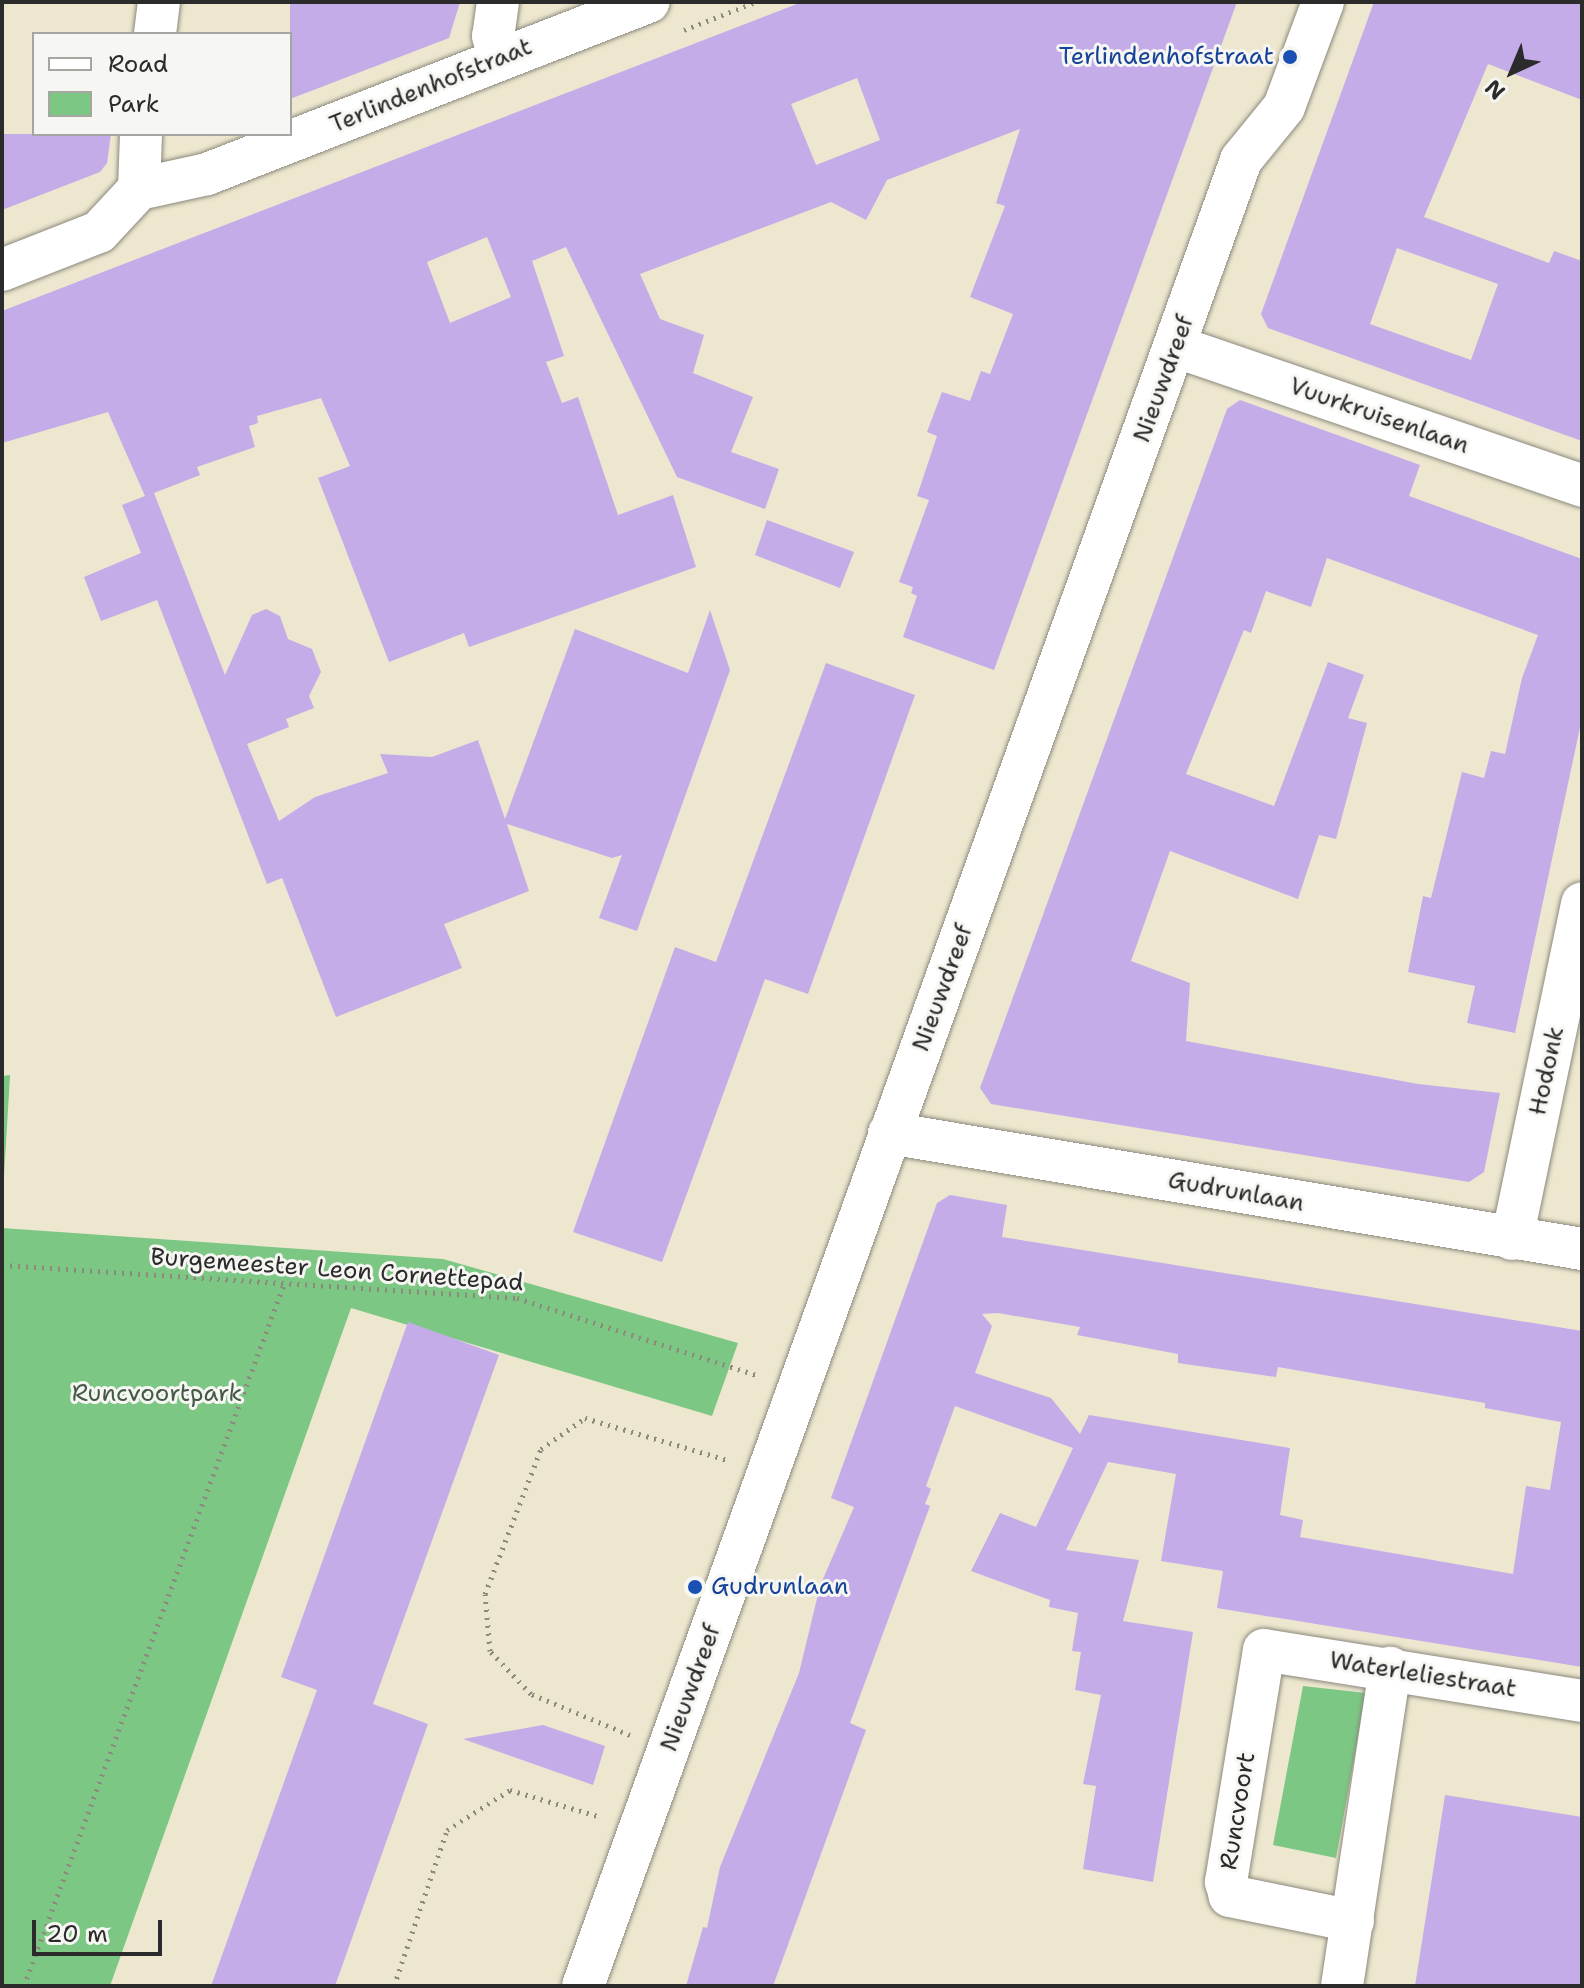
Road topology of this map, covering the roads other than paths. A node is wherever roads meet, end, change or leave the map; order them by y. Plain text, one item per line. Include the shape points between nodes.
1 (159, 2) edge
2 (498, 2) edge
3 (649, 2) edge
4 (1323, 2) edge
5 (155, 32) edge
6 (499, 57) junction
7 (141, 136) edge
8 (139, 189) junction
9 (2, 270) edge
10 (1177, 347) junction
11 (1582, 486) edge
12 (1582, 903) edge
13 (889, 1133) junction
14 (1512, 1239) junction
15 (1582, 1249) edge
16 (1264, 1650) joint
17 (1390, 1668) junction
18 (1582, 1701) edge
19 (1353, 1921) junction
20 (583, 1986) edge
21 (1342, 1986) edge

1 - 5 street
2 - 6 street via 493,36
3 - 6 street, Terlindenhofstraat
4 - 10 street, Nieuwdreef via 1284,107 1241,160
6 - 8 street, Terlindenhofstraat via 207,174
7 - 8 street
8 - 9 street via 99,232
10 - 11 street, Vuurkruisenlaan
10 - 13 street, Nieuwdreef
12 - 14 street, Hodonk
13 - 14 street, Gudrunlaan
13 - 20 street, Nieuwdreef
14 - 15 street, Gudrunlaan
16 - 17 street, Waterleliestraat
16 - 19 street, Runcvoort via 1226,1882 1230,1896
17 - 18 street, Waterleliestraat
17 - 19 street
19 - 21 street

